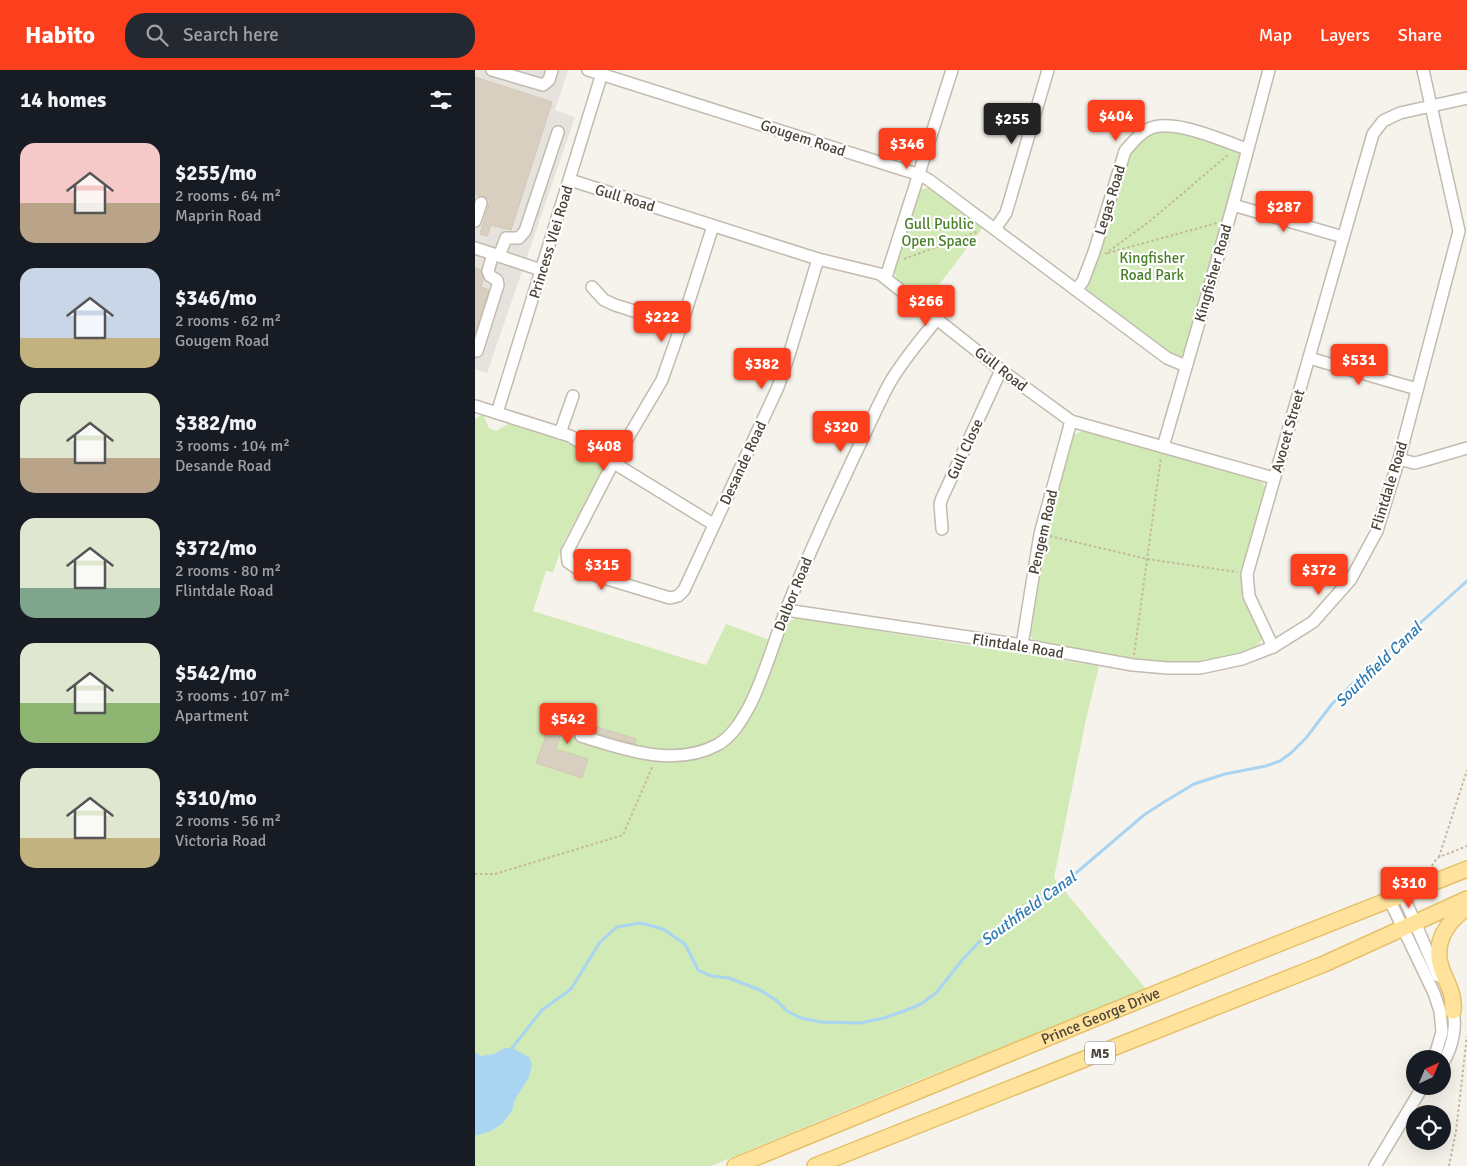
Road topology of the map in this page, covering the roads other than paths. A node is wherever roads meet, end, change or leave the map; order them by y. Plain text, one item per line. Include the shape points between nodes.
1 (492, 70) edge
2 (552, 70) edge
3 (588, 70) edge
4 (952, 70) edge
5 (1048, 70) edge
6 (1269, 70) edge
7 (1423, 70) edge
8 (603, 72) edge
9 (1467, 98) edge
10 (1432, 106) junction
11 (558, 132) dead end
12 (1247, 149) junction
13 (919, 175) junction
14 (570, 180) junction
15 (481, 203) dead end
16 (1233, 205) junction
17 (475, 222) edge
18 (713, 226) junction
19 (995, 229) junction
20 (1463, 231) edge
21 (1343, 237) junction
22 (475, 248) edge
23 (496, 255) junction
24 (818, 259) junction
25 (541, 270) junction
26 (885, 277) junction
27 (592, 287) dead end
28 (1076, 290) junction
29 (937, 319) junction
30 (681, 326) junction
31 (477, 351) dead end
32 (1309, 358) junction
33 (1186, 366) junction
34 (1001, 370) junction
35 (1417, 389) junction
36 (573, 396) dead end
37 (475, 406) edge
38 (497, 413) junction
39 (1071, 421) junction
40 (560, 432) junction
41 (1163, 447) junction
42 (1467, 448) edge
43 (1399, 459) junction
44 (613, 463) junction
45 (1274, 478) junction
46 (713, 524) junction
47 (942, 529) dead end
48 (786, 610) junction
49 (1021, 646) junction
50 (1273, 647) junction
51 (581, 736) dead end
52 (1467, 869) edge
53 (1396, 898) junction
54 (1467, 899) edge
55 (1467, 908) edge
56 (1409, 926) junction
57 (1453, 1011) junction
58 (1436, 1050) edge
59 (1449, 1050) edge
60 (1418, 1095) edge
61 (735, 1166) edge
62 (815, 1166) edge
63 (1375, 1166) edge

1 - 2 street via 543,85
3 - 8 street, Gougem Road
4 - 13 street
5 - 19 street via 1006,213
6 - 12 street, Kingfisher Road
7 - 10 street, Flintdale Road
8 - 13 street, Gougem Road
8 - 14 street, Princess Vlei Road
9 - 10 street, Avocet Street
10 - 20 street, Flintdale Road
10 - 21 street, Avocet Street via 1400,113 1383,121 1373,134
11 - 23 street via 525,230 519,238 506,238
12 - 16 street, Kingfisher Road
12 - 28 street, Legas Road via 1177,126 1149,128 1136,138 1125,151 1099,253
13 - 19 street, Gougem Road
13 - 26 street
14 - 18 street, Gull Road
14 - 25 street, Princess Vlei Road
15 - 17 street
16 - 21 street
16 - 33 street, Kingfisher Road
18 - 24 street, Gull Road
18 - 30 street
19 - 28 street, Gougem Road
20 - 35 street, Flintdale Road
21 - 32 street, Avocet Street
22 - 23 street
23 - 25 street
23 - 31 street via 488,271 498,285
24 - 26 street, Gull Road
24 - 46 street, Desande Road via 780,381
25 - 38 street, Princess Vlei Road
26 - 29 street, Gull Road
27 - 30 street via 615,305
28 - 33 street, Gougem Road via 1167,358
29 - 34 street, Gull Road
29 - 48 street, Dalbor Road via 888,386 819,530
30 - 44 street via 662,380
32 - 35 street
32 - 45 street, Avocet Street
33 - 41 street, Kingfisher Road
34 - 39 street, Gull Road
34 - 47 street, Gull Close via 941,498
35 - 43 street, Flintdale Road
36 - 40 street
37 - 38 street
38 - 40 street
39 - 41 street, Gull Road
39 - 49 street, Pengem Road via 1040,534
40 - 44 street
41 - 45 street, Gull Road
42 - 43 street via 1414,463
43 - 50 street, Flintdale Road via 1377,531 1351,579 1313,622
44 - 46 street
44 - 46 street, Desande Road via 567,552 568,562 581,571 670,598 678,596 684,590
45 - 50 street, Avocet Street via 1247,574 1249,596
48 - 49 street, Flintdale Road
48 - 51 street, Dalbor Road via 751,704 741,722 717,746 700,752 657,755 637,753
49 - 50 street, Flintdale Road via 1167,668 1201,668 1242,659
52 - 53 main road, Prince George Drive / M5
53 - 56 street
53 - 61 main road, Prince George Drive / M5
54 - 56 main road, M5
55 - 57 main road via 1447,926 1439,947 1441,967 1453,998
56 - 57 street
56 - 58 street via 1440,1012 1442,1032
56 - 62 main road, M5 via 1316,968
57 - 59 street via 1454,1026
60 - 63 street

